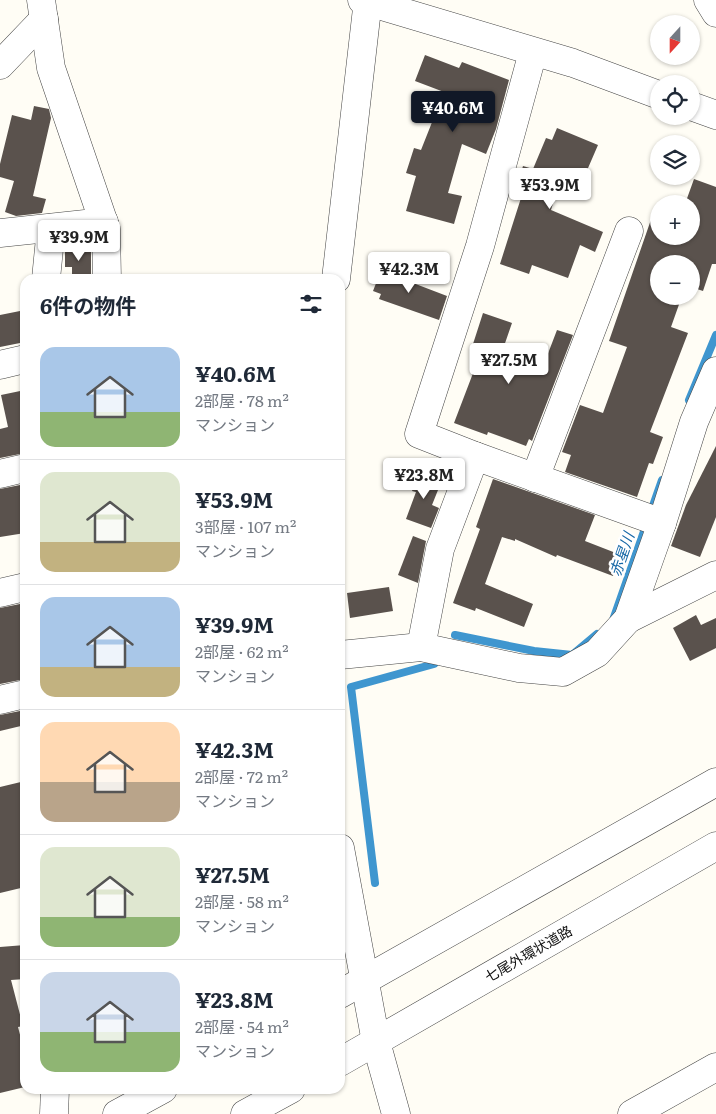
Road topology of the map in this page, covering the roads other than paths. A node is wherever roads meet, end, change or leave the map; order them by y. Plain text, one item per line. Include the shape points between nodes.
1 (708, 0) edge
2 (366, 1) edge
3 (42, 9) edge
4 (716, 13) edge
5 (533, 52) junction
6 (0, 65) edge
7 (650, 92) edge
8 (700, 109) edge
9 (716, 115) edge
10 (104, 222) junction
11 (51, 228) junction
12 (629, 231) dead end
13 (0, 232) edge
14 (46, 274) edge
15 (107, 274) edge
16 (337, 274) edge
17 (20, 360) edge
18 (0, 365) edge
19 (716, 371) edge
20 (705, 427) edge
21 (476, 456) junction
22 (20, 469) edge
23 (0, 474) edge
24 (535, 478) junction
25 (662, 523) junction
26 (716, 575) edge
27 (20, 588) edge
28 (0, 593) edge
29 (628, 619) junction
30 (421, 647) junction
31 (345, 655) edge
32 (20, 695) edge
33 (0, 700) edge
34 (716, 782) edge
35 (716, 846) edge
36 (345, 876) edge
37 (364, 981) junction
38 (345, 991) edge
39 (376, 1042) junction
40 (345, 1059) edge
41 (716, 1067) edge
42 (56, 1094) edge
43 (154, 1094) edge
44 (282, 1094) edge
45 (54, 1114) edge
46 (117, 1114) edge
47 (244, 1114) edge
48 (396, 1114) edge
49 (632, 1114) edge

1 - 4 street
2 - 5 street
2 - 16 street
3 - 6 street
3 - 10 street via 50,68
5 - 7 street
5 - 21 street via 480,246 419,434
8 - 9 street
10 - 11 street
10 - 15 street
11 - 13 street
11 - 14 street
12 - 24 street
17 - 18 street
19 - 20 street
20 - 25 street
21 - 24 street
21 - 30 street via 440,549
22 - 23 street
24 - 25 street
25 - 29 street
26 - 29 street
27 - 28 street
29 - 30 street via 597,653 564,672 519,668
30 - 31 street
32 - 33 street
34 - 37 street
35 - 39 street, 七尾外環状道路
36 - 37 street
37 - 38 street
37 - 39 street
39 - 40 street, 七尾外環状道路
39 - 48 street
41 - 49 street
42 - 45 street
43 - 46 street
44 - 47 street

